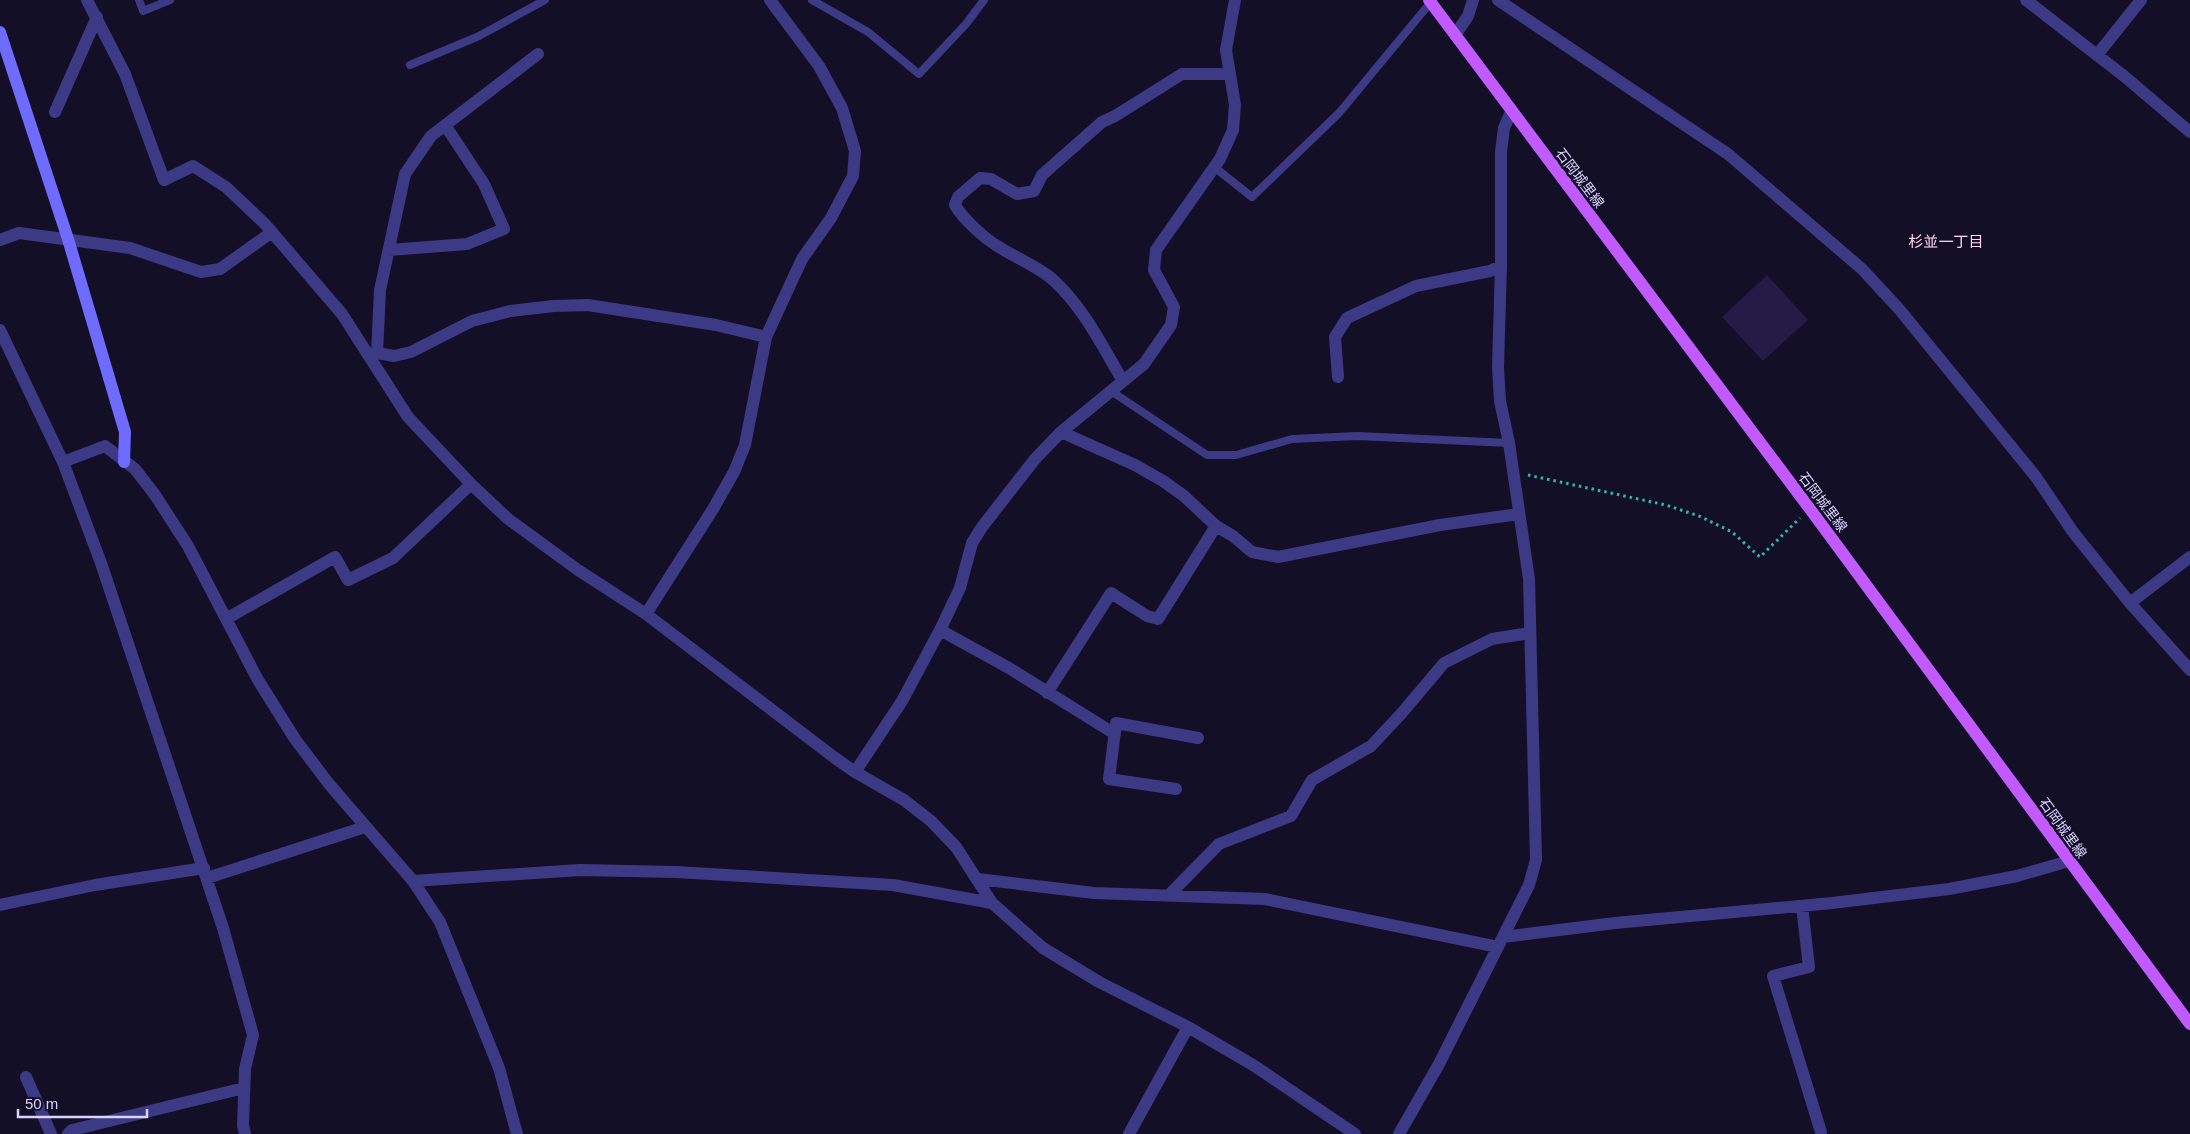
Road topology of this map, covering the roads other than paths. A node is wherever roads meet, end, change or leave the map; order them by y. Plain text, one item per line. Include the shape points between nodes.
1 (87, 0) edge
2 (139, 0) edge
3 (170, 0) edge
4 (545, 0) edge
5 (770, 0) edge
6 (812, 0) edge
7 (984, 0) edge
8 (1235, 0) edge
9 (1473, 0) edge
10 (1498, 0) edge
11 (2026, 0) edge
12 (2141, 0) edge
13 (1430, 1) edge
14 (97, 17) junction
15 (0, 32) edge
16 (1455, 35) junction
17 (538, 54) dead end
18 (2097, 55) junction
19 (410, 65) dead end
20 (1230, 74) junction
21 (55, 112) dead end
22 (1511, 112) junction
23 (445, 125) junction
24 (2190, 132) edge
25 (1214, 167) junction
26 (272, 232) junction
27 (68, 239) junction
28 (0, 240) edge
29 (390, 250) junction
30 (1501, 266) junction
31 (0, 330) edge
32 (766, 337) junction
33 (374, 355) junction
34 (1338, 377) dead end
35 (1123, 381) junction
36 (1111, 391) junction
37 (1061, 432) junction
38 (1509, 442) junction
39 (62, 462) junction
40 (124, 462) junction
41 (471, 484) junction
42 (1519, 514) junction
43 (1216, 526) junction
44 (2190, 557) edge
45 (2130, 603) junction
46 (646, 614) junction
47 (226, 620) junction
48 (940, 630) junction
49 (1530, 632) junction
50 (2190, 670) edge
51 (1047, 693) junction
52 (1115, 734) junction
53 (1198, 738) dead end
54 (855, 772) junction
55 (1176, 789) dead end
56 (365, 827) junction
57 (2068, 861) junction
58 (205, 873) junction
59 (978, 879) junction
60 (413, 881) junction
61 (1168, 896) junction
62 (992, 903) junction
63 (0, 905) edge
64 (1802, 906) junction
65 (1500, 942) junction
66 (2190, 1024) edge
67 (1188, 1027) junction
68 (26, 1077) dead end
69 (244, 1088) junction
70 (1821, 1132) dead end
71 (51, 1134) edge
72 (68, 1134) edge
73 (245, 1134) edge
74 (517, 1134) edge
75 (1129, 1134) edge
76 (1355, 1134) edge
77 (1399, 1134) edge

1 - 14 street
2 - 3 lane via 143,11
4 - 19 lane via 479,36
5 - 32 street via 819,66 842,108 855,151 852,176 831,218 802,259
6 - 7 lane via 868,32 919,74
8 - 20 street via 1226,50
9 - 16 street via 1468,16
10 - 45 street via 1728,154 1862,268 2036,477 2073,532
11 - 18 street
12 - 18 street
13 - 16 main road, 石岡城里線
13 - 25 lane via 1338,113 1252,197
14 - 21 street
14 - 26 street via 125,74 164,180 193,166 226,187
15 - 27 street
16 - 22 main road, 石岡城里線
17 - 23 street
18 - 24 street
20 - 25 street via 1235,104 1233,130
20 - 35 street via 1182,74 1102,122 1042,175 1034,191 1017,194 991,179 980,178 958,197 955,205 959,213 998,247 1023,259 1051,279 1086,318
22 - 30 street via 1504,128 1501,152
22 - 57 main road, 石岡城里線 via 1810,509
23 - 29 street via 432,136 405,174
23 - 29 street via 484,184 504,229 467,244
25 - 35 street via 1156,250 1154,270 1174,307 1171,325 1144,364
26 - 27 street via 220,269 201,272 130,248
26 - 33 street
27 - 28 street via 19,233
27 - 40 street via 125,432
29 - 33 street via 380,290
30 - 34 street via 1416,286 1347,318 1336,337
30 - 38 street via 1498,367 1500,402
31 - 39 street
32 - 33 street via 716,325 588,306 554,306 510,311 472,321 411,352 394,356
32 - 46 street via 745,444 734,472
33 - 41 street via 372,364 408,417
35 - 36 street
36 - 37 street
36 - 38 lane via 1207,455 1236,455 1292,439 1358,436
37 - 43 street via 1136,465 1184,496
37 - 48 street via 1035,459 972,543 960,588
38 - 42 street
39 - 40 street via 104,446
39 - 58 street via 102,563
40 - 47 street via 135,468 174,524
41 - 46 street via 528,535
41 - 47 street via 392,558 348,580 335,557
42 - 43 street via 1440,525 1278,557 1252,552
42 - 49 street via 1529,579
43 - 51 street via 1158,619 1147,616 1111,593
44 - 45 street
45 - 50 street
46 - 54 street
47 - 56 street via 295,739
48 - 51 street
48 - 54 street via 902,701
49 - 61 street via 1492,639 1444,663 1371,746 1312,780 1291,816 1219,844
49 - 65 street via 1536,860 1529,886
51 - 52 street
52 - 53 street via 1116,723
52 - 55 street via 1109,779
54 - 59 street via 904,800 931,821 956,847
56 - 58 street
56 - 60 street
57 - 64 street via 2017,876 1949,889
57 - 66 main road, 石岡城里線
58 - 63 street via 95,885
58 - 69 street via 253,1035
59 - 61 street via 1094,893
59 - 62 street
60 - 62 street via 580,870 676,872 870,883
60 - 74 street via 440,922 467,984 499,1068
61 - 65 street via 1265,899
62 - 67 street via 1043,948 1099,982
64 - 65 street via 1615,922
64 - 70 street via 1809,967 1773,976
65 - 77 street
67 - 75 street
67 - 76 street via 1253,1065
68 - 71 street
69 - 72 street via 72,1130
69 - 73 street

